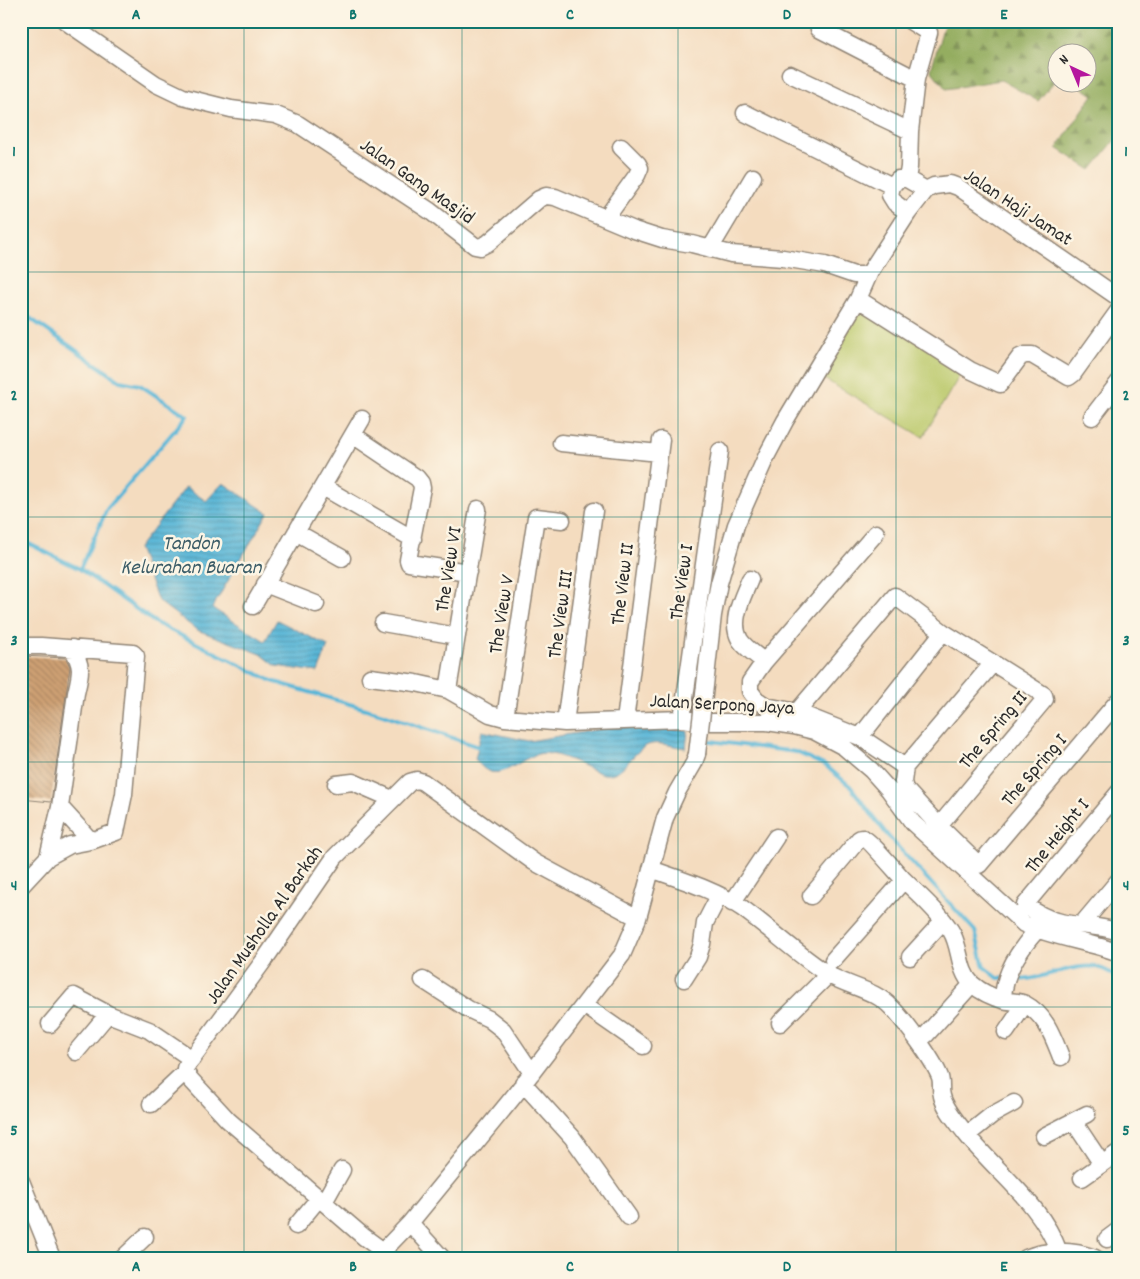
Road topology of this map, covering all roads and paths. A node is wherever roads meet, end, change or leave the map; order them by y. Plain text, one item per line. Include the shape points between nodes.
1 (65, 21) edge
2 (910, 21) edge
3 (819, 29) dead end
4 (790, 74) dead end
5 (916, 79) junction
6 (745, 113) dead end
7 (910, 131) junction
8 (621, 146) dead end
9 (753, 177) dead end
10 (899, 182) junction
11 (926, 190) junction
12 (908, 214) junction
13 (606, 218) junction
14 (710, 249) junction
15 (870, 272) junction
16 (858, 298) junction
17 (1119, 298) edge
18 (1119, 310) edge
19 (1119, 382) edge
20 (1092, 417) dead end
21 (362, 419) dead end
22 (353, 435) junction
23 (561, 443) dead end
24 (720, 451) dead end
25 (323, 486) junction
26 (478, 509) dead end
27 (594, 511) dead end
28 (562, 520) dead end
29 (296, 532) junction
30 (876, 533) dead end
31 (412, 539) junction
32 (342, 558) dead end
33 (468, 572) junction
34 (750, 579) dead end
35 (264, 584) junction
36 (316, 604) dead end
37 (253, 606) dead end
38 (383, 623) dead end
39 (943, 632) junction
40 (457, 636) junction
41 (21, 646) edge
42 (72, 648) junction
43 (764, 662) junction
44 (993, 663) junction
45 (370, 677) dead end
46 (448, 690) junction
47 (1119, 700) edge
48 (797, 712) junction
49 (505, 718) junction
50 (682, 719) junction
51 (625, 721) junction
52 (565, 724) junction
53 (860, 737) junction
54 (885, 753) junction
55 (905, 767) junction
56 (870, 770) junction
57 (336, 784) dead end
58 (1119, 792) edge
59 (392, 799) junction
60 (60, 807) junction
61 (939, 826) junction
62 (776, 837) dead end
63 (91, 842) junction
64 (48, 857) junction
65 (652, 869) junction
66 (904, 880) junction
67 (1119, 880) edge
68 (21, 886) edge
69 (811, 896) dead end
70 (726, 900) junction
71 (638, 918) junction
72 (943, 921) junction
73 (1082, 924) junction
74 (1037, 930) junction
75 (1119, 932) edge
76 (1119, 953) edge
77 (910, 957) dead end
78 (831, 967) junction
79 (684, 979) dead end
80 (423, 980) dead end
81 (972, 984) junction
82 (1003, 995) junction
83 (1025, 1004) junction
84 (584, 1005) junction
85 (108, 1014) junction
86 (780, 1023) dead end
87 (50, 1024) dead end
88 (1006, 1032) dead end
89 (926, 1035) dead end
90 (643, 1046) dead end
91 (76, 1052) dead end
92 (1061, 1057) dead end
93 (189, 1066) junction
94 (528, 1078) junction
95 (1014, 1103) dead end
96 (151, 1104) dead end
97 (967, 1135) junction
98 (1044, 1136) dead end
99 (1119, 1152) edge
100 (1102, 1164) junction
101 (342, 1170) dead end
102 (1082, 1178) dead end
103 (21, 1181) edge
104 (322, 1200) junction
105 (629, 1217) dead end
106 (410, 1223) junction
107 (296, 1226) dead end
108 (145, 1237) dead end
109 (1059, 1252) junction
110 (52, 1258) edge
111 (123, 1258) edge
112 (442, 1258) edge
113 (1026, 1258) edge
114 (1095, 1258) edge

1 - 13 street, Jalan Gang Masjid via 156,84 183,97 231,109 276,115 298,124 430,211 475,246 488,243 546,196
2 - 5 street via 930,33
3 - 5 street
4 - 7 street
5 - 7 street
6 - 10 street
7 - 10 street via 909,167
8 - 13 street via 640,168
9 - 14 street
10 - 11 street
10 - 12 street via 890,195
11 - 12 street
11 - 17 street, Jalan Haji Jamat via 942,184 958,187
12 - 15 street
13 - 14 street, Jalan Gang Masjid via 649,236
14 - 15 street, Jalan Gang Masjid via 748,257 825,264 854,275
15 - 16 street
16 - 18 street via 970,370 1000,384 1024,355 1032,355 1069,377
16 - 65 street, bridge via 784,421 736,525 713,615 697,754 666,818
19 - 20 street
21 - 22 street
22 - 25 street
22 - 31 street via 421,483
23 - 51 street, The View II via 660,447
24 - 50 street, The View I
25 - 29 street
25 - 31 street
26 - 33 street, The View VI
27 - 52 street, The View III
28 - 49 street, The View V via 536,517
29 - 32 street
29 - 35 street
30 - 43 street
31 - 33 street via 410,564
33 - 40 street, The View VI
34 - 43 street via 736,614 737,632 746,647
35 - 36 street
35 - 37 street
38 - 40 street, The View VI
39 - 44 street
39 - 48 street via 896,596
39 - 53 street
40 - 46 street, The View VI
41 - 42 street
42 - 60 street via 80,661 80,676
42 - 63 street via 133,653 136,656 124,794 117,830
43 - 48 street via 750,682 750,691 766,706
44 - 55 street, The Spring II
44 - 61 street, The Spring II via 1044,695 1045,699
45 - 46 street, Jalan Serpong Jaya
46 - 49 street, Jalan Serpong Jaya via 490,714
47 - 61 street, The Spring I via 979,865
48 - 53 street
49 - 52 street, Jalan Serpong Jaya
50 - 51 street, Jalan Serpong Jaya
50 - 56 street, Jalan Serpong Jaya via 794,726 844,747
51 - 52 street, Jalan Serpong Jaya
53 - 54 street
54 - 55 street
54 - 56 street
55 - 61 street via 906,789
56 - 74 street, Jalan Serpong Jaya via 920,830 1019,920
57 - 59 street via 353,782
58 - 73 street, The Height I via 1026,905 1046,918
59 - 71 street, Jalan Musholla Al Barkah via 410,782 424,782 534,862
59 - 93 street, Jalan Musholla Al Barkah via 335,857
60 - 63 street
60 - 64 street
62 - 70 street
63 - 64 street via 70,845
64 - 68 street
65 - 70 street
65 - 71 street
66 - 69 street via 871,844 859,838
66 - 72 street
66 - 78 street
67 - 73 street
70 - 78 street
70 - 79 street via 705,923 698,957
71 - 84 street via 622,955
72 - 77 street
72 - 81 street via 952,932 964,971
73 - 75 street
74 - 76 street, Jalan Serpong Jaya
74 - 82 street via 1012,966
78 - 86 street
78 - 97 street via 892,1008 939,1074 943,1099
80 - 94 street via 468,1009 489,1018 503,1030
81 - 82 street via 989,994
81 - 89 street
82 - 83 street
83 - 88 street
83 - 92 street via 1045,1021
84 - 90 street
84 - 94 street
85 - 87 street via 74,996
85 - 91 street
85 - 93 street via 150,1030
93 - 96 street, Jalan Musholla Al Barkah
93 - 104 street via 228,1120
94 - 105 street
94 - 106 street
95 - 97 street
97 - 109 street via 1033,1207 1053,1236
98 - 100 street via 1080,1118
99 - 100 street
100 - 102 street
101 - 104 street
103 - 110 street
104 - 106 street via 382,1250
104 - 107 street
106 - 112 street
108 - 111 street
109 - 113 street
109 - 114 street via 1072,1251

